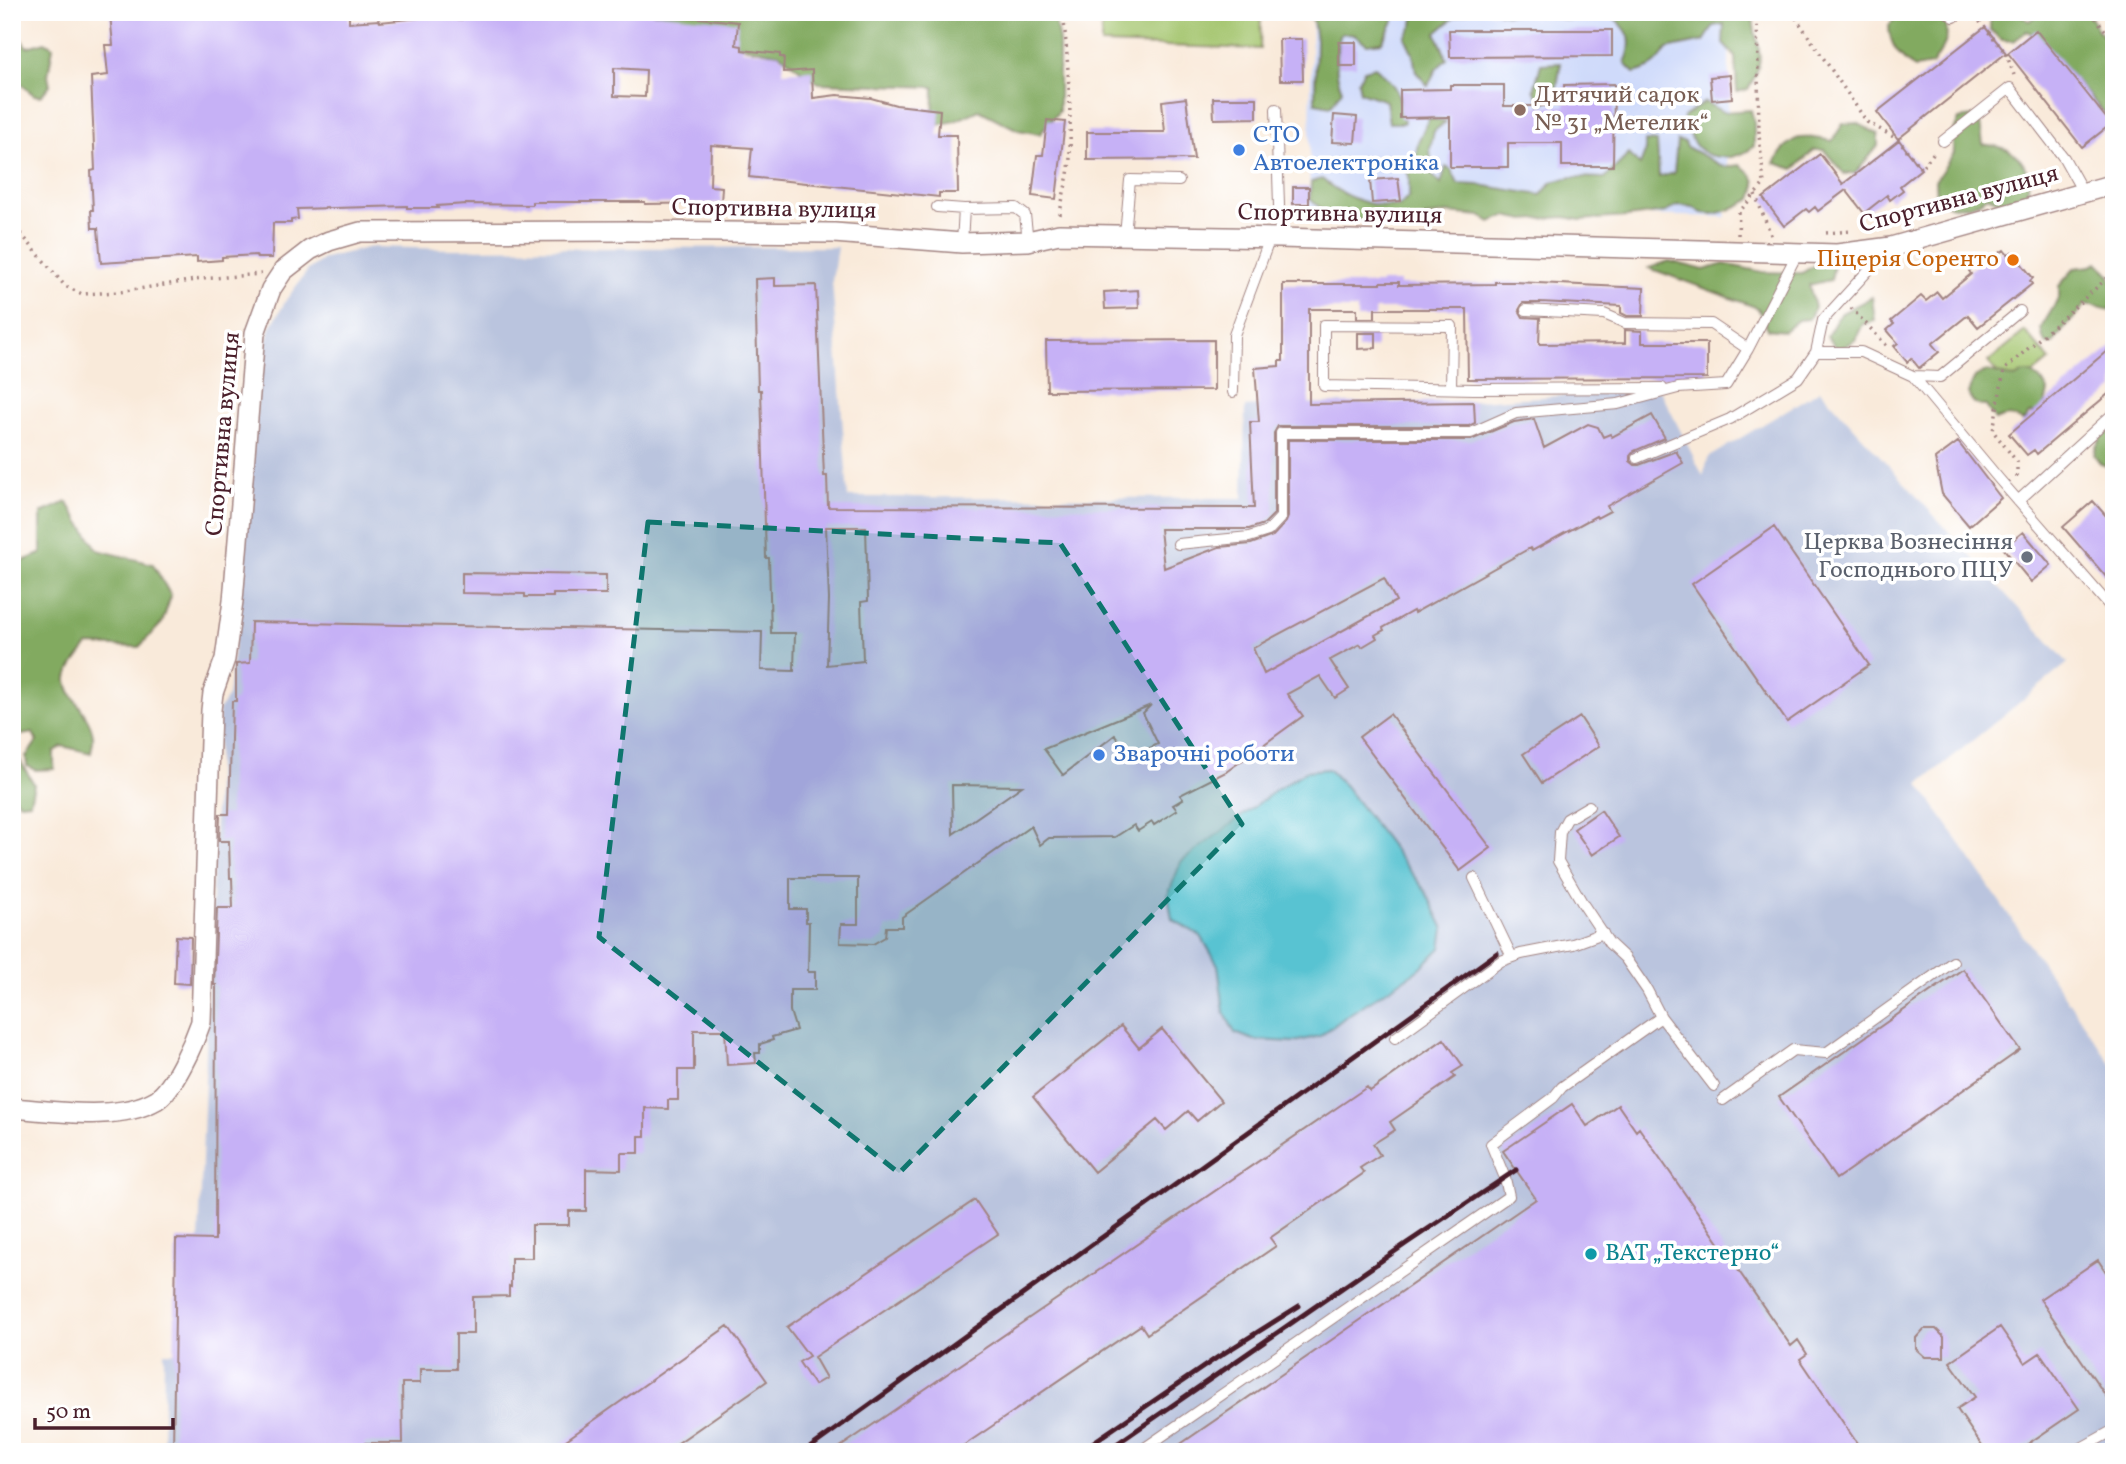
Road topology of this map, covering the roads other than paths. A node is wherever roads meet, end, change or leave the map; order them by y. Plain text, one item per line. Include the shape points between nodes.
1 (1947, 12) edge
2 (1961, 12) edge
3 (1276, 109) dead end
4 (1943, 141) road end
5 (1179, 181) dead end
6 (2114, 184) edge
7 (2083, 192) junction
8 (937, 207) dead end
9 (964, 209) junction
10 (1125, 235) junction
11 (1275, 238) junction
12 (1028, 241) junction
13 (962, 243) junction
14 (1891, 247) junction
15 (1797, 254) junction
16 (1526, 310) dead end
17 (2020, 311) dead end
18 (1748, 349) junction
19 (1816, 352) junction
20 (1913, 376) junction
21 (1451, 388) junction
22 (1678, 388) junction
23 (1233, 392) dead end
24 (2114, 413) edge
25 (1637, 458) dead end
26 (2018, 500) junction
27 (1178, 544) dead end
28 (2114, 611) edge
29 (1589, 806) dead end
30 (1474, 878) dead end
31 (1603, 933) junction
32 (1512, 957) junction
33 (1953, 962) dead end
34 (1661, 1017) junction
35 (1395, 1038) dead end
36 (1714, 1086) dead end
37 (1723, 1100) dead end
38 (12, 1108) edge
39 (2114, 1430) edge
40 (1139, 1452) edge
41 (2074, 1452) edge

1 - 2 lane via 1954,18
3 - 11 lane
4 - 7 lane via 2010,88 2064,158
5 - 10 lane via 1130,180
6 - 7 street, Спортивна вулиця
7 - 14 street, Спортивна вулиця
8 - 9 lane
9 - 12 lane via 1016,208 1025,215
9 - 13 lane
10 - 11 street, Спортивна вулиця
10 - 12 street, Спортивна вулиця via 1059,234
11 - 15 street, Спортивна вулиця
11 - 23 lane via 1234,335
12 - 13 street, Спортивна вулиця
13 - 38 street, Спортивна вулиця via 834,233 360,232 310,250 283,271 271,289 255,333 233,601 225,659 211,710 201,1022 178,1073 158,1099 132,1109 97,1113
14 - 15 street, Спортивна вулиця
14 - 19 lane via 1823,320
15 - 18 lane
16 - 18 lane via 1604,314 1625,323 1711,324
17 - 20 lane via 1940,377
18 - 22 lane via 1726,385
19 - 20 lane via 1861,352
19 - 25 lane via 1798,378 1730,419
20 - 26 lane
21 - 21 lane via 1452,326 1324,325 1324,386
21 - 22 lane
22 - 27 lane via 1618,404 1516,413 1471,433 1281,433 1281,517 1268,531 1249,537
24 - 26 lane
26 - 28 lane
29 - 31 lane via 1567,819 1560,832 1558,861
30 - 32 lane
31 - 32 lane
31 - 34 lane via 1625,958
32 - 35 lane
33 - 37 lane via 1826,1053 1793,1050
34 - 36 lane
34 - 40 lane via 1491,1144 1509,1196
39 - 41 lane

